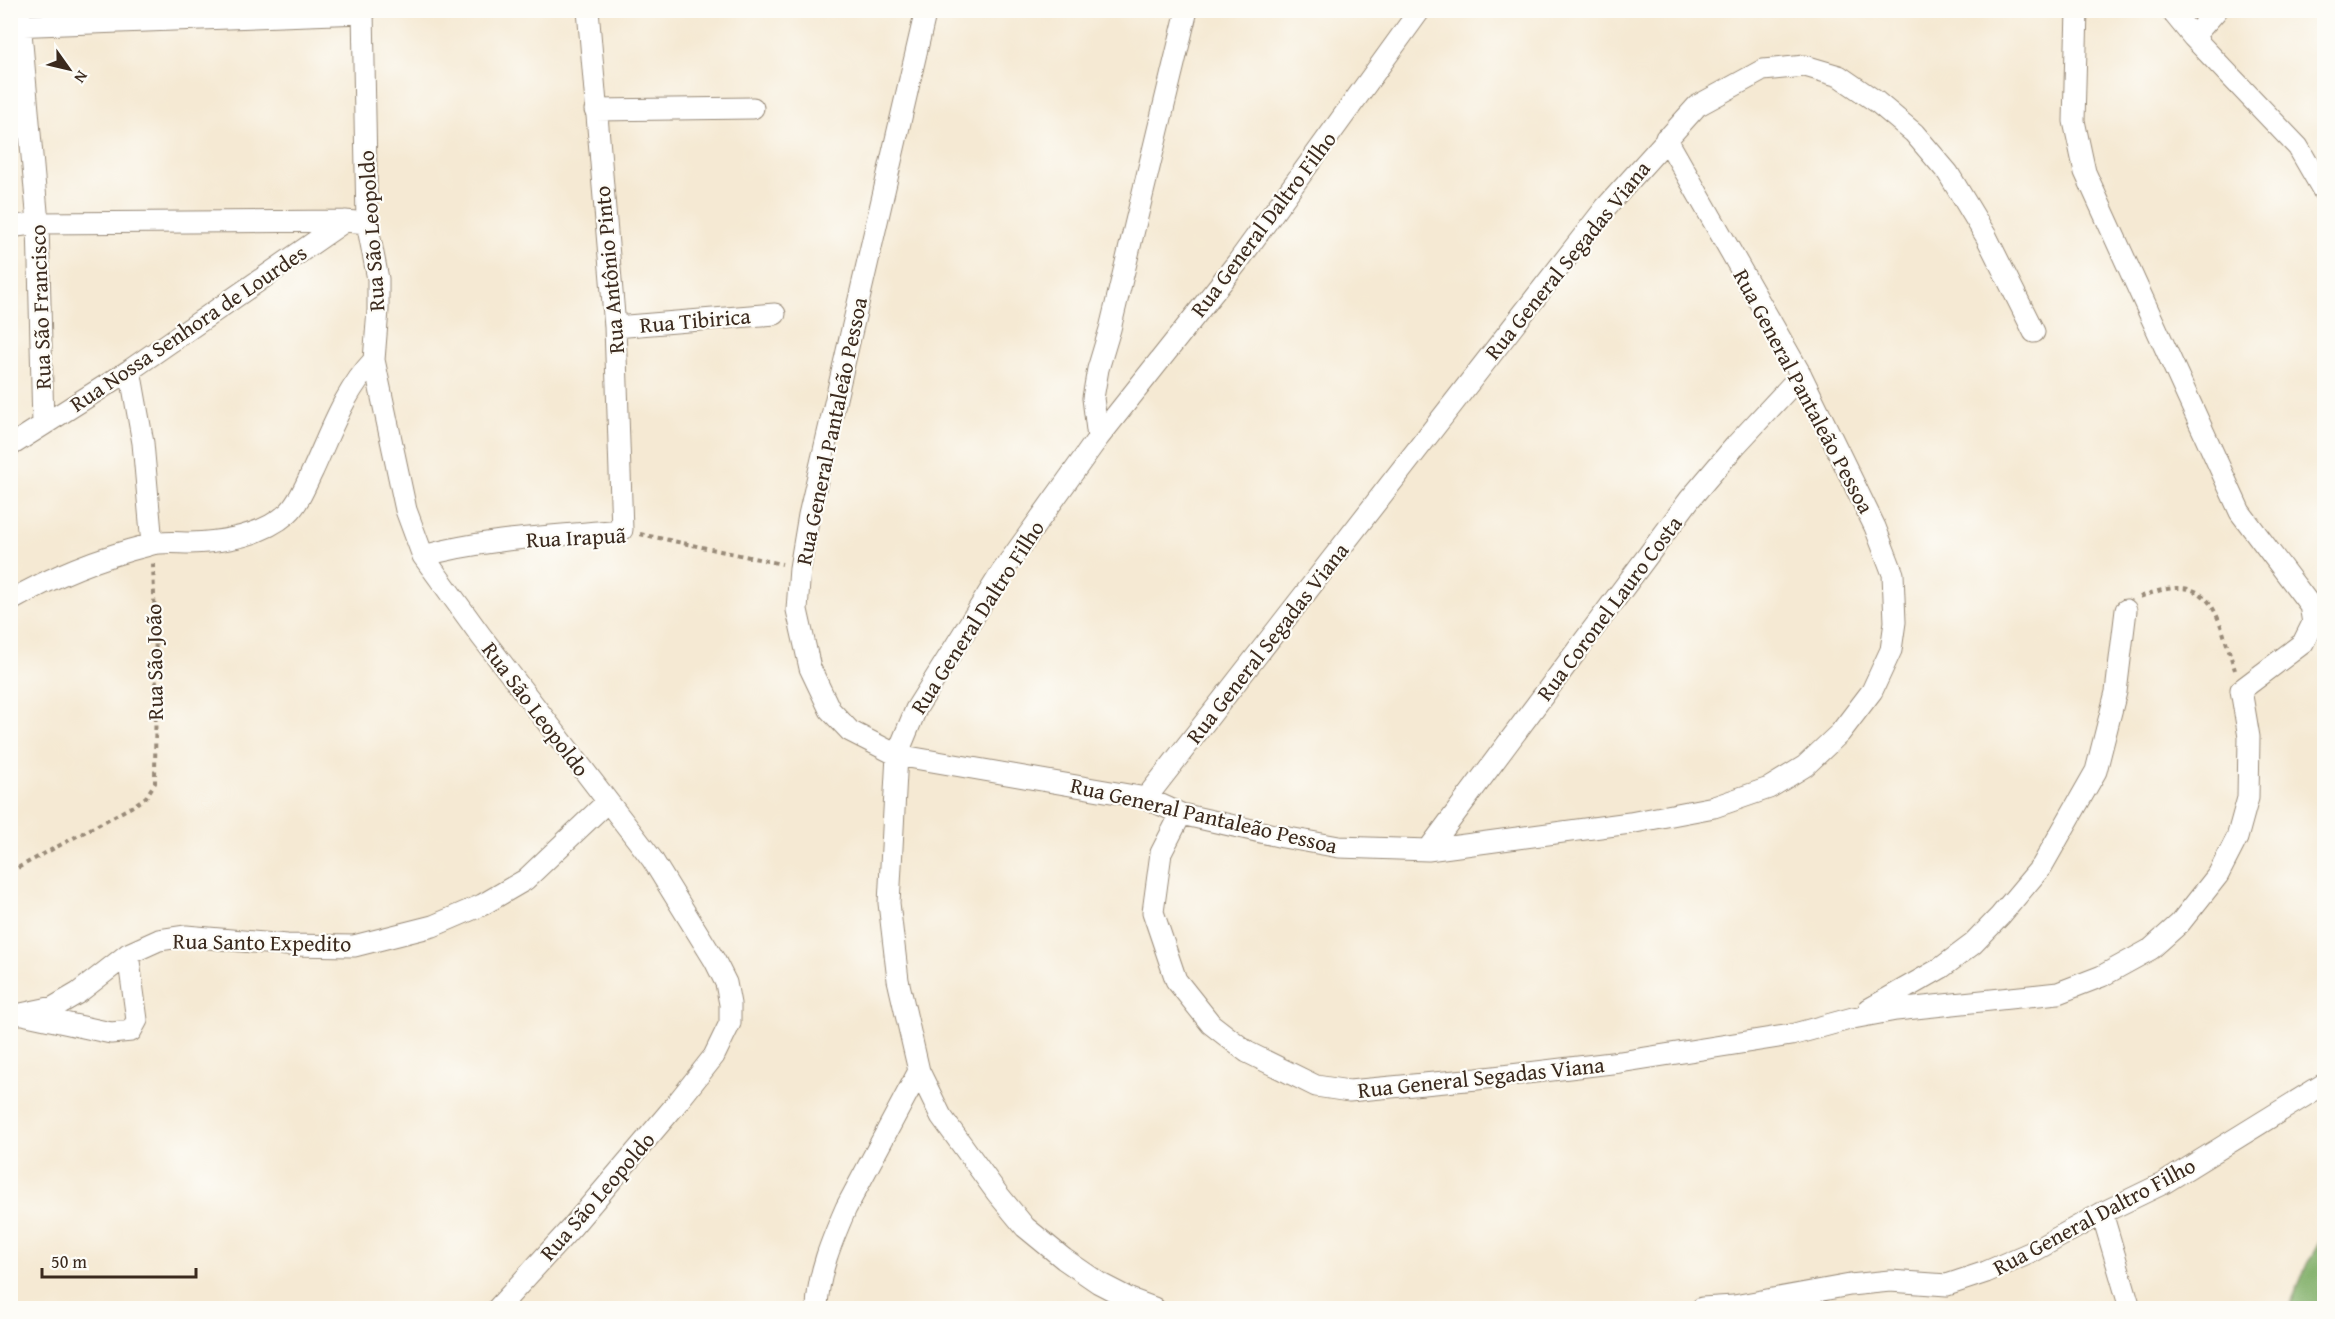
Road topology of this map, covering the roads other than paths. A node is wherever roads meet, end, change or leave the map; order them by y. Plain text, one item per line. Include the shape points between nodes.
1 (588, 10) edge
2 (926, 10) edge
3 (1187, 10) edge
4 (1420, 10) edge
5 (2077, 10) edge
6 (2171, 10) edge
7 (2217, 10) edge
8 (363, 12) edge
9 (16, 21) edge
10 (2193, 37) junction
11 (753, 108) dead end
12 (595, 110) junction
13 (1666, 138) junction
14 (2325, 192) edge
15 (345, 221) junction
16 (38, 223) junction
17 (367, 223) junction
18 (10, 227) edge
19 (775, 314) dead end
20 (615, 327) junction
21 (2034, 332) dead end
22 (374, 360) junction
23 (130, 370) junction
24 (1801, 375) junction
25 (43, 425) junction
26 (1098, 438) junction
27 (10, 446) edge
28 (622, 530) joint
29 (152, 544) junction
30 (423, 556) junction
31 (10, 601) edge
32 (2126, 610) road end
33 (897, 755) junction
34 (1146, 798) junction
35 (607, 802) junction
36 (1181, 814) junction
37 (1428, 850) junction
38 (128, 954) junction
39 (16, 1013) edge
40 (1853, 1018) junction
41 (919, 1071) junction
42 (2325, 1084) edge
43 (2102, 1213) junction
44 (1734, 1307) edge
45 (498, 1308) edge
46 (817, 1308) edge
47 (1154, 1308) edge
48 (1702, 1308) edge
49 (2130, 1308) edge

1 - 12 street, Rua Antônio Pinto
2 - 33 street, Rua General Pantaleão Pessoa via 809,515 797,610 810,668 830,710 850,731
3 - 26 street via 1098,369 1094,398
4 - 26 street, Rua General Daltro Filho via 1237,263
5 - 40 street, Rua General Segadas Viana via 2074,121 2085,172 2240,512 2310,605 2313,623 2303,643 2241,690 2249,737 2248,798 2237,838 2218,875 2180,922 2151,949 2102,976 2058,993
6 - 10 street
7 - 10 street
8 - 9 street
8 - 17 street, Rua São Leopoldo
9 - 16 street, Rua São Francisco
10 - 14 street via 2298,147
11 - 12 street
12 - 20 street, Rua Antônio Pinto
13 - 21 street, Rua General Segadas Viana via 1697,106 1763,70 1805,66 1839,76 1914,133 1948,173 1986,236
13 - 24 street, Rua General Pantaleão Pessoa
13 - 34 street, Rua General Segadas Viana via 1606,207
15 - 16 street
15 - 17 street
15 - 23 street, Rua Nossa Senhora de Lourdes
16 - 18 street
16 - 25 street, Rua São Francisco
17 - 22 street, Rua São Leopoldo via 378,279
19 - 20 street, Rua Tibirica
20 - 28 street, Rua Antônio Pinto
22 - 29 street via 358,376 344,400 289,512 265,530 194,543
22 - 30 street, Rua São Leopoldo via 406,510
23 - 25 street, Rua Nossa Senhora de Lourdes
23 - 29 street
24 - 37 street, Rua Coronel Lauro Costa via 1690,499
24 - 37 street, Rua General Pantaleão Pessoa via 1875,527 1893,574 1895,622 1891,650 1872,691 1840,733 1805,766 1769,788 1714,807
25 - 27 street, Rua Nossa Senhora de Lourdes
26 - 33 street, Rua General Daltro Filho via 1001,573 916,709
28 - 30 street, Rua Irapuã via 446,549
29 - 31 street via 45,581
30 - 35 street, Rua São Leopoldo
32 - 40 street, Rua General Segadas Viana via 2116,692 2096,771 2042,866 1973,944 1941,968
33 - 34 street, Rua General Pantaleão Pessoa
33 - 41 street, Rua General Daltro Filho via 889,903 898,980
34 - 36 street, Rua General Pantaleão Pessoa
35 - 38 street, Rua Santo Expedito via 525,880 482,905 433,926 354,945 287,945 186,936 159,940
35 - 45 street, Rua São Leopoldo via 652,859 715,961 726,983 730,1023 714,1056 673,1108
36 - 37 street, Rua General Pantaleão Pessoa via 1339,847
36 - 40 street, Rua General Segadas Viana via 1161,853 1153,912 1176,980 1211,1023 1247,1052 1316,1086 1349,1091 1620,1062 1791,1035
38 - 39 street, Rua Santo Expedito via 54,1007
38 - 39 street, Rua Santo Expedito via 137,1020 131,1031 111,1033
41 - 46 street via 839,1224 823,1269
41 - 47 street, Rua General Daltro Filho via 941,1116 1025,1227 1099,1283
42 - 43 street, Rua General Daltro Filho via 2164,1183
43 - 44 street, Rua General Daltro Filho via 2032,1252 1947,1285 1870,1283
43 - 49 street
44 - 48 street, Rua General Daltro Filho

